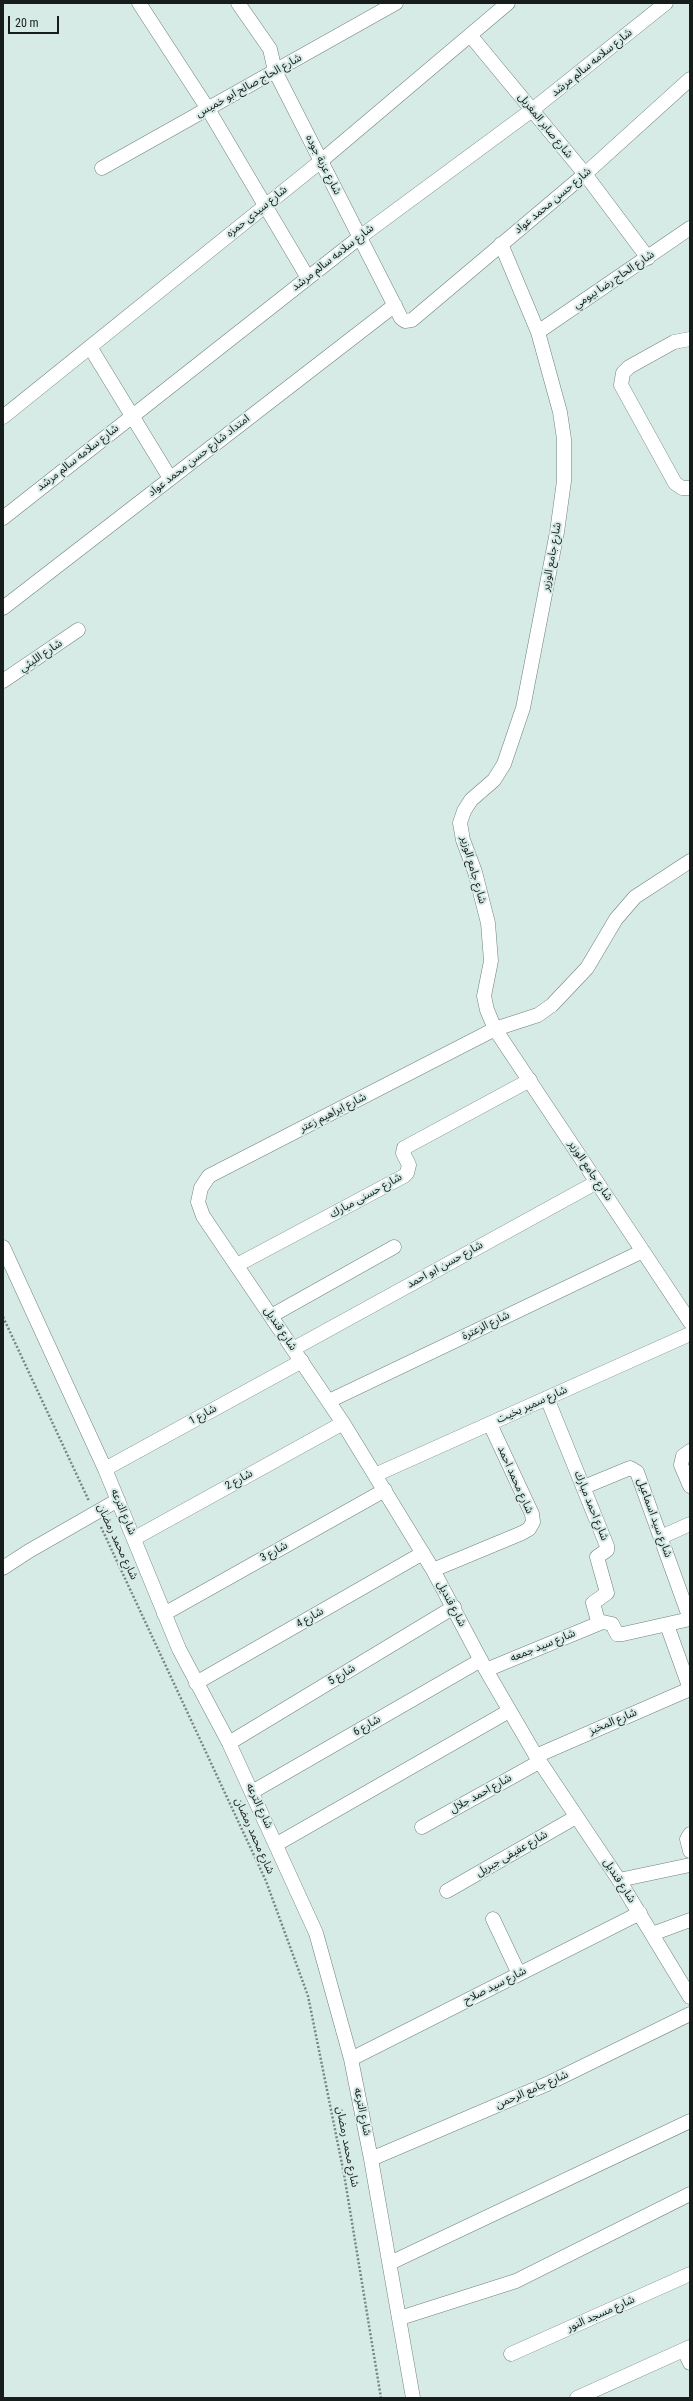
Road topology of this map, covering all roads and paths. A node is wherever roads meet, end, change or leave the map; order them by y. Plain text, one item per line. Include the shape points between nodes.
1 (139, 3) edge
2 (238, 3) edge
3 (396, 3) edge
4 (508, 3) edge
5 (666, 3) edge
6 (380, 7) edge
7 (470, 35) junction
8 (275, 70) junction
9 (690, 79) edge
10 (208, 109) junction
11 (532, 110) junction
12 (321, 161) junction
13 (102, 168) dead end
14 (585, 174) junction
15 (265, 206) junction
16 (690, 228) edge
17 (360, 237) junction
18 (501, 244) junction
19 (648, 258) junction
20 (308, 278) junction
21 (395, 305) junction
22 (412, 320) joint
23 (538, 332) junction
24 (690, 339) edge
25 (90, 347) junction
26 (132, 416) junction
27 (3, 417) edge
28 (170, 478) junction
29 (690, 488) edge
30 (3, 518) edge
31 (3, 608) edge
32 (78, 630) dead end
33 (3, 681) edge
34 (690, 861) edge
35 (495, 1029) junction
36 (530, 1080) junction
37 (597, 1182) junction
38 (203, 1216) joint
39 (3, 1247) edge
40 (394, 1247) dead end
41 (643, 1251) junction
42 (237, 1265) junction
43 (271, 1316) junction
44 (3, 1317) edge
45 (690, 1322) edge
46 (690, 1334) edge
47 (293, 1348) junction
48 (302, 1361) junction
49 (547, 1398) junction
50 (329, 1401) junction
51 (343, 1423) junction
52 (490, 1424) junction
53 (690, 1451) edge
54 (105, 1469) junction
55 (375, 1475) junction
56 (690, 1486) edge
57 (584, 1487) junction
58 (385, 1490) junction
59 (118, 1500) junction
60 (94, 1512) junction
61 (690, 1524) edge
62 (661, 1537) junction
63 (135, 1538) junction
64 (423, 1553) junction
65 (3, 1568) edge
66 (433, 1570) junction
67 (454, 1607) junction
68 (164, 1614) junction
69 (690, 1619) edge
70 (600, 1623) junction
71 (667, 1625) junction
72 (483, 1665) junction
73 (196, 1683) junction
74 (690, 1689) edge
75 (509, 1711) junction
76 (229, 1743) junction
77 (538, 1759) junction
78 (252, 1792) junction
79 (576, 1817) junction
80 (422, 1827) dead end
81 (690, 1834) edge
82 (277, 1844) junction
83 (690, 1851) edge
84 (690, 1865) edge
85 (619, 1880) junction
86 (447, 1891) dead end
87 (640, 1913) junction
88 (493, 1919) dead end
89 (690, 1920) edge
90 (652, 1934) junction
91 (519, 1974) junction
92 (690, 1997) edge
93 (690, 2014) edge
94 (351, 2059) junction
95 (690, 2122) edge
96 (372, 2159) junction
97 (690, 2194) edge
98 (390, 2262) junction
99 (690, 2274) edge
100 (400, 2318) junction
101 (687, 2349) edge
102 (511, 2354) dead end
103 (690, 2363) edge
104 (381, 2398) edge
105 (413, 2398) edge
106 (577, 2398) edge

1 - 10 street
2 - 8 street, شارع عزبة جوده via 270,49
3 - 6 street, شارع الحاج صالح ابو خميس
4 - 7 street, شارع سيدى حمزه
5 - 11 street, شارع سلامه سالم مرشد
6 - 8 street, شارع الحاج صالح ابو خميس
7 - 11 street, شارع صابر المغربل
7 - 12 street, شارع سيدى حمزه
8 - 10 street, شارع الحاج صالح ابو خميس
8 - 12 street, شارع عزبة جوده
9 - 14 street, شارع حسن محمد عواد
10 - 13 street, شارع الحاج صالح ابو خميس
10 - 15 street
11 - 14 street, شارع صابر المغربل
11 - 17 street, شارع سلامه سالم مرشد
12 - 15 street, شارع سيدى حمزه
12 - 17 street, شارع عزبة جوده
14 - 18 street, شارع حسن محمد عواد
14 - 19 street, شارع صابر المغربل
15 - 20 street
15 - 25 street, شارع سيدى حمزه
16 - 19 street, شارع الحاج رضا بيومي
17 - 20 street, شارع سلامه سالم مرشد
17 - 21 street, شارع عزبة جوده
18 - 22 street, شارع حسن محمد عواد
18 - 23 street, شارع جامع الوزير
19 - 23 street, شارع الحاج رضا بيومي
20 - 26 street, شارع سلامه سالم مرشد
21 - 22 street, شارع عزبة جوده via 403,320
21 - 28 street, امتداد شارع حسن محمد عواد
23 - 35 street, شارع جامع الوزير via 560,412 564,439 564,481 557,532 523,708 504,764 494,780 471,800 460,822 488,923 491,962 484,996
24 - 29 street via 674,342 629,367 623,373 621,385 674,483 682,488
25 - 26 street
25 - 27 street, شارع سيدى حمزه
26 - 28 street
26 - 30 street, شارع سلامه سالم مرشد
28 - 31 street, امتداد شارع حسن محمد عواد
32 - 33 street, شارع الليثي
34 - 35 street, شارع ابراهيم زعتر via 635,897 616,919 587,968 552,1005 538,1015
35 - 36 street, شارع جامع الوزير
35 - 38 street, شارع ابراهيم زعتر via 209,1176 200,1188 198,1202
36 - 37 street, شارع جامع الوزير
36 - 42 street, شارع حسنى مبارك via 404,1148 403,1153 409,1165 404,1176
37 - 41 street, شارع جامع الوزير
37 - 47 street, شارع حسن ابو احمد
38 - 42 street, شارع قنديل
39 - 54 street, شارع الترعه
40 - 43 street
41 - 45 street, شارع جامع الوزير
41 - 50 street, شارع الزعترة
42 - 43 street, شارع قنديل
43 - 47 street, شارع قنديل
44 - 60 path, شارع محمد رمضان
46 - 49 street, شارع سمير بخيت
47 - 48 street, شارع قنديل
48 - 50 street, شارع قنديل
48 - 54 street, شارع 1
49 - 52 street, شارع سمير بخيت
49 - 57 street, شارع احمد مبارك
50 - 51 street, شارع قنديل
51 - 55 street, شارع قنديل
51 - 63 street, شارع 2
52 - 55 street, شارع سمير بخيت
52 - 66 street, شارع محمد احمد via 532,1514 533,1522 530,1529 522,1533
53 - 56 street via 683,1456 681,1465
54 - 59 street, شارع الترعه
55 - 58 street, شارع قنديل
57 - 62 street, شارع سيد اسماعيل via 634,1469
57 - 70 street, شارع احمد مبارك via 607,1546 607,1550 597,1556 607,1593 593,1603
58 - 64 street, شارع قنديل
58 - 68 street, شارع 3
59 - 60 street
59 - 63 street, شارع الترعه
60 - 65 street
60 - 104 path, شارع محمد رمضان via 266,1881 308,1996 344,2174
61 - 62 street
62 - 69 street, شارع سيد اسماعيل
63 - 68 street, شارع الترعه
64 - 66 street, شارع قنديل
64 - 73 street, شارع 4
66 - 67 street, شارع قنديل
67 - 72 street, شارع قنديل
67 - 76 street, شارع 5
68 - 73 street, شارع الترعه
69 - 71 street
70 - 71 street via 612,1624 617,1634
70 - 72 street, شارع سيد جمعه
71 - 74 street
72 - 75 street, شارع قنديل
72 - 78 street, شارع 6
73 - 76 street, شارع الترعه
74 - 77 street, شارع المخبز
75 - 77 street, شارع قنديل
75 - 82 street
76 - 78 street, شارع الترعه
77 - 79 street, شارع قنديل
77 - 80 street, شارع احمد جلال
78 - 82 street, شارع الترعه
79 - 85 street, شارع قنديل
79 - 86 street, شارع عفيفى جبريل
81 - 83 street via 687,1840
82 - 94 street, شارع الترعه via 316,1933
84 - 85 street
85 - 87 street, شارع قنديل
87 - 90 street, شارع قنديل
87 - 91 street, شارع سيد صلاح
88 - 91 street
89 - 90 street
90 - 92 street, شارع قنديل
91 - 94 street, شارع سيد صلاح
93 - 96 street, شارع جامع الرحمن via 547,2084
94 - 96 street, شارع الترعه
95 - 98 street
96 - 98 street, شارع الترعه
97 - 100 street via 516,2281
98 - 100 street, شارع الترعه
99 - 102 street, شارع مسجد النور
100 - 105 street, شارع الترعه
101 - 103 street
101 - 106 street

